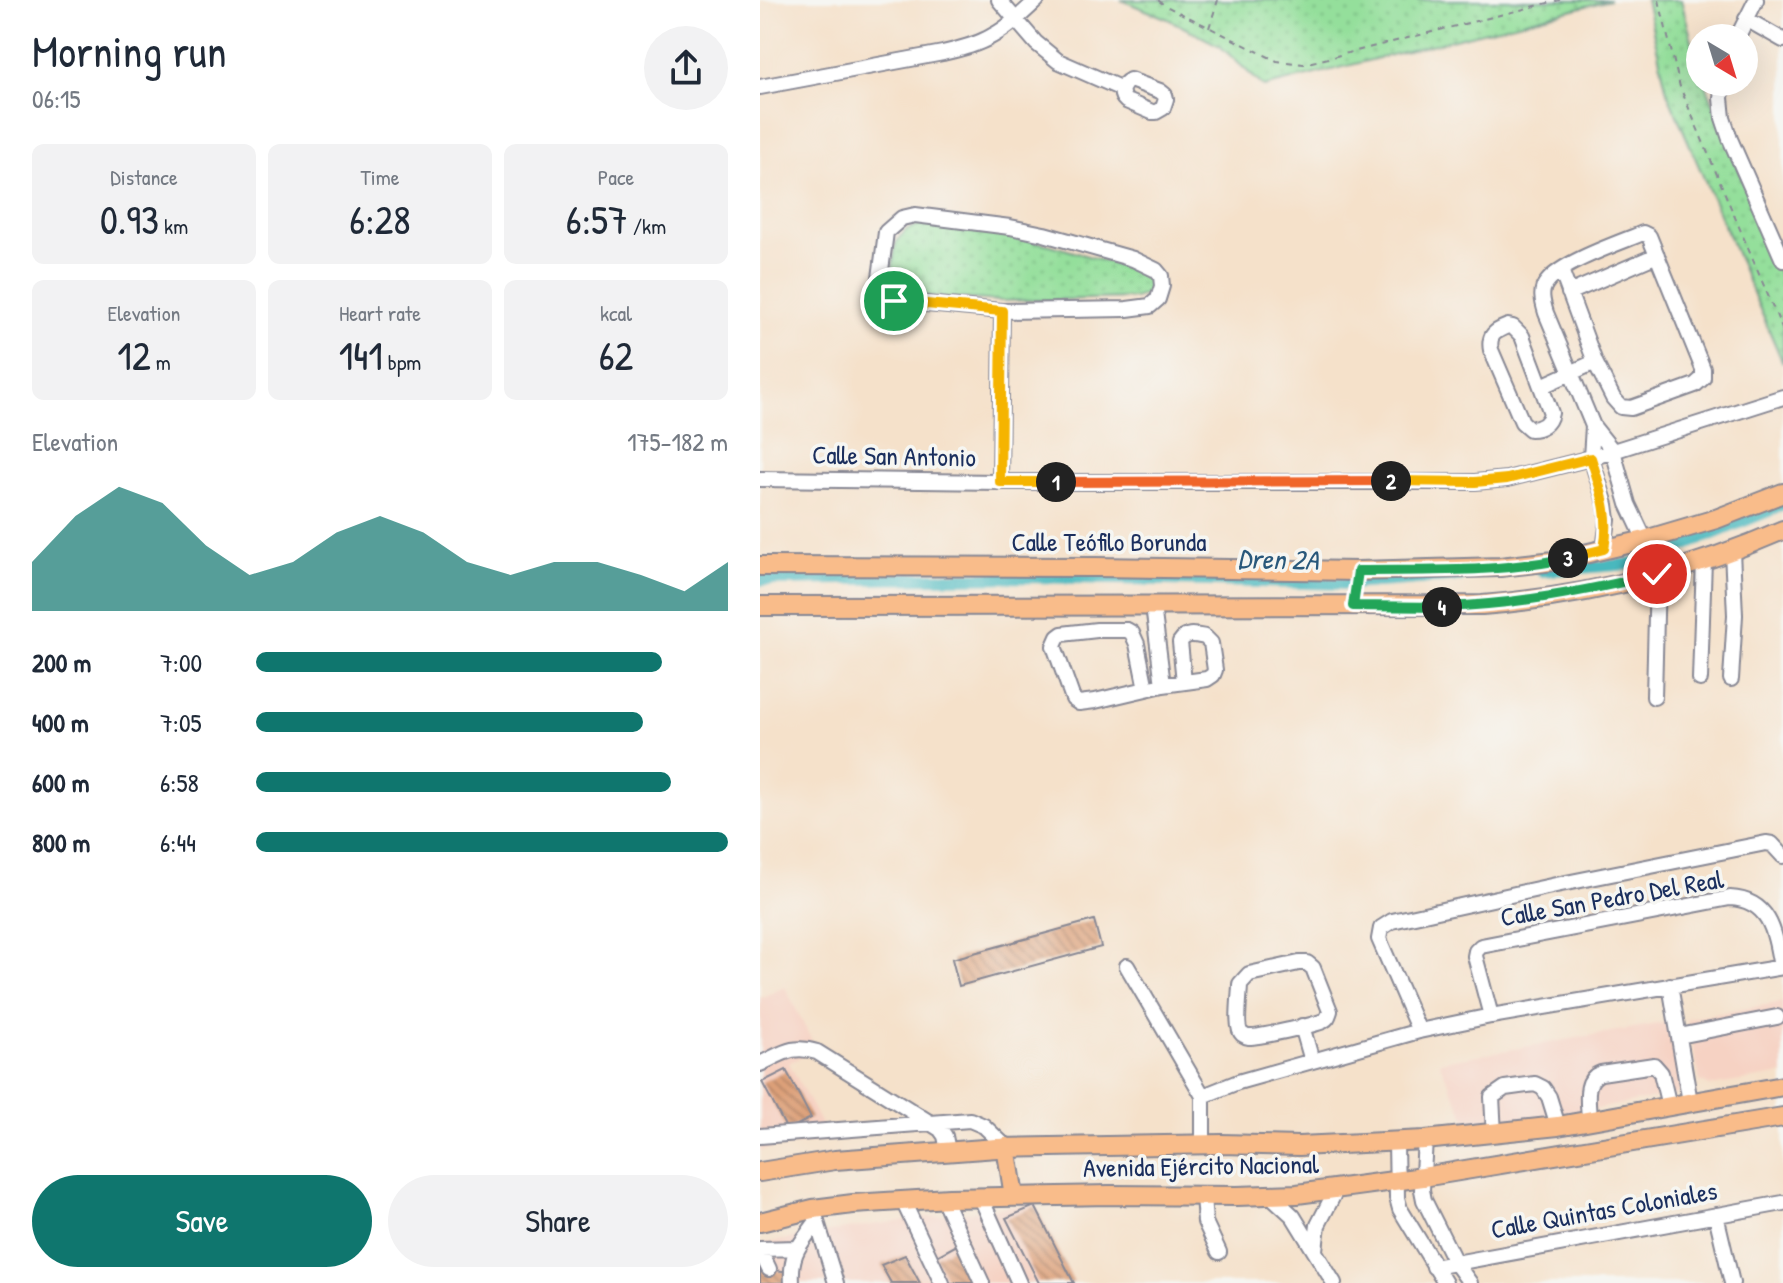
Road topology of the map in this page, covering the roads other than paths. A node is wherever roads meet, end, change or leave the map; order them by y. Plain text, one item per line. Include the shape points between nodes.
1 (999, 0) edge
2 (1037, 0) edge
3 (1756, 0) edge
4 (1746, 19) junction
5 (1015, 21) junction
6 (1744, 24) edge
7 (1783, 40) edge
8 (760, 87) edge
9 (1122, 89) dead end
10 (1721, 96) edge
11 (1600, 251) junction
12 (1657, 255) junction
13 (1783, 260) edge
14 (1561, 270) junction
15 (1611, 275) junction
16 (1569, 293) junction
17 (1002, 311) junction
18 (1595, 362) junction
19 (1570, 374) junction
20 (1542, 386) junction
21 (1783, 397) edge
22 (1593, 426) junction
23 (1613, 451) junction
24 (1591, 458) junction
25 (760, 479) edge
26 (1000, 482) junction
27 (1783, 493) edge
28 (1783, 530) edge
29 (1645, 540) junction
30 (1604, 549) junction
31 (1732, 551) junction
32 (1704, 560) junction
33 (760, 566) edge
34 (1358, 574) junction
35 (1657, 574) junction
36 (1354, 602) junction
37 (760, 606) edge
38 (1153, 606) junction
39 (1700, 679) dead end
40 (1731, 679) dead end
41 (1184, 682) dead end
42 (1163, 685) junction
43 (1146, 689) junction
44 (1654, 697) dead end
45 (1783, 856) edge
46 (1127, 966) dead end
47 (1782, 967) edge
48 (1670, 985) junction
49 (1491, 1016) junction
50 (1777, 1017) dead end
51 (1302, 1026) junction
52 (1419, 1031) junction
53 (1679, 1036) junction
54 (1312, 1061) junction
55 (760, 1064) edge
56 (1783, 1086) edge
57 (1203, 1096) junction
58 (1690, 1102) junction
59 (1669, 1106) junction
60 (1783, 1117) edge
61 (1589, 1121) junction
62 (933, 1123) junction
63 (1558, 1126) junction
64 (1494, 1134) junction
65 (760, 1136) edge
66 (1425, 1140) junction
67 (1396, 1142) junction
68 (1203, 1145) junction
69 (1006, 1147) junction
70 (948, 1151) junction
71 (760, 1172) edge
72 (1423, 1177) junction
73 (1396, 1181) junction
74 (1337, 1188) junction
75 (1270, 1195) junction
76 (1014, 1196) junction
77 (1203, 1196) junction
78 (943, 1198) junction
79 (981, 1198) junction
80 (903, 1201) junction
81 (1783, 1203) edge
82 (815, 1215) junction
83 (1716, 1215) junction
84 (760, 1222) edge
85 (797, 1248) junction
86 (760, 1250) edge
87 (1315, 1250) junction
88 (1219, 1252) dead end
89 (1455, 1262) junction
90 (1434, 1267) junction
91 (769, 1269) dead end
92 (792, 1283) edge
93 (836, 1283) edge
94 (942, 1283) edge
95 (982, 1283) edge
96 (1019, 1283) edge
97 (1334, 1283) edge
98 (1445, 1283) edge
99 (1470, 1283) edge
100 (1732, 1283) edge

1 - 5 street
2 - 5 street
3 - 4 street
4 - 6 street
4 - 7 street
5 - 8 street via 992,36 943,53
5 - 9 street via 1058,61
10 - 13 street via 1730,139
11 - 12 street via 1643,233
11 - 14 street
11 - 15 street
12 - 15 street
12 - 18 street via 1703,378 1625,409 1617,404
14 - 16 street
14 - 19 street via 1546,282 1542,299
15 - 16 street
16 - 18 street
17 - 17 street via 894,301 881,287 886,232 915,215 1010,227 1133,259 1161,276 1158,299 1150,306
17 - 26 street
18 - 19 street
19 - 20 street
19 - 22 street
20 - 20 street via 1550,418 1530,429 1522,422 1491,350 1490,338 1497,330 1508,326 1519,331
21 - 23 street, Calle San Antonio
22 - 23 street
22 - 24 street
23 - 24 street, Calle San Antonio
23 - 29 street
24 - 26 street, Calle San Antonio via 1475,482
24 - 30 street via 1606,505
25 - 26 street, Calle San Antonio
27 - 29 main road, Calle Teófilo Borunda
28 - 31 main road
29 - 30 main road, Calle Teófilo Borunda
30 - 34 main road, Calle Teófilo Borunda via 1500,567
31 - 32 main road
31 - 40 street
32 - 35 main road
32 - 39 street
33 - 34 main road, Calle Teófilo Borunda
34 - 36 main road
35 - 36 main road via 1506,604
35 - 44 street
36 - 38 main road
37 - 38 main road
38 - 42 street
41 - 42 street
42 - 43 street
43 - 43 street via 1075,701 1055,641 1062,634 1127,630 1137,644
45 - 52 street via 1766,843 1392,921 1381,928 1379,939
46 - 57 street
47 - 48 street, Calle San Pedro Del Real
47 - 49 street, Calle San Pedro Del Real via 1770,922 1754,903 1730,898 1481,946 1475,956
48 - 49 street, Calle San Pedro Del Real
48 - 53 street
49 - 52 street, Calle San Pedro Del Real
50 - 53 street
51 - 51 street via 1324,1020 1330,1011 1311,965 1245,976 1238,1028 1244,1035
51 - 54 street
52 - 54 street, Calle San Pedro Del Real
53 - 58 street
54 - 57 street, Calle San Pedro Del Real
55 - 62 street via 791,1049 817,1052
56 - 58 main road, Avenida Ejército Nacional
57 - 68 street
58 - 59 main road, Avenida Ejército Nacional
59 - 61 main road, Avenida Ejército Nacional
59 - 61 street via 1654,1065 1601,1073 1588,1085
60 - 72 main road, Avenida Ejército Nacional
61 - 63 main road, Avenida Ejército Nacional
62 - 65 street
62 - 69 street via 970,1120
62 - 70 street via 943,1131
63 - 64 main road, Avenida Ejército Nacional
63 - 64 street via 1549,1097 1535,1084 1505,1088 1492,1097
64 - 66 main road, Avenida Ejército Nacional
66 - 67 main road, Avenida Ejército Nacional
66 - 72 street
67 - 68 main road, Avenida Ejército Nacional
67 - 73 street
68 - 69 main road, Avenida Ejército Nacional
69 - 70 main road, Avenida Ejército Nacional
69 - 76 main road
70 - 71 main road, Avenida Ejército Nacional
72 - 73 main road, Avenida Ejército Nacional
72 - 89 street via 1424,1200
73 - 74 main road, Avenida Ejército Nacional
73 - 90 street via 1400,1209
74 - 75 main road, Avenida Ejército Nacional
74 - 87 street via 1318,1225
75 - 77 main road, Avenida Ejército Nacional
75 - 87 street via 1293,1216
76 - 77 main road, Avenida Ejército Nacional
76 - 79 main road, Avenida Ejército Nacional
77 - 88 street via 1205,1222
78 - 79 main road, Avenida Ejército Nacional
78 - 80 main road, Avenida Ejército Nacional
78 - 95 street
79 - 96 street
80 - 82 main road, Avenida Ejército Nacional via 853,1204
80 - 94 street
81 - 83 street, Calle Quintas Coloniales
82 - 84 main road, Avenida Ejército Nacional
82 - 85 street
82 - 93 street
83 - 89 street, Calle Quintas Coloniales
83 - 100 street
85 - 86 street
85 - 92 street
86 - 91 street
87 - 97 street
89 - 90 street, Calle Quintas Coloniales
89 - 99 street
90 - 98 street

